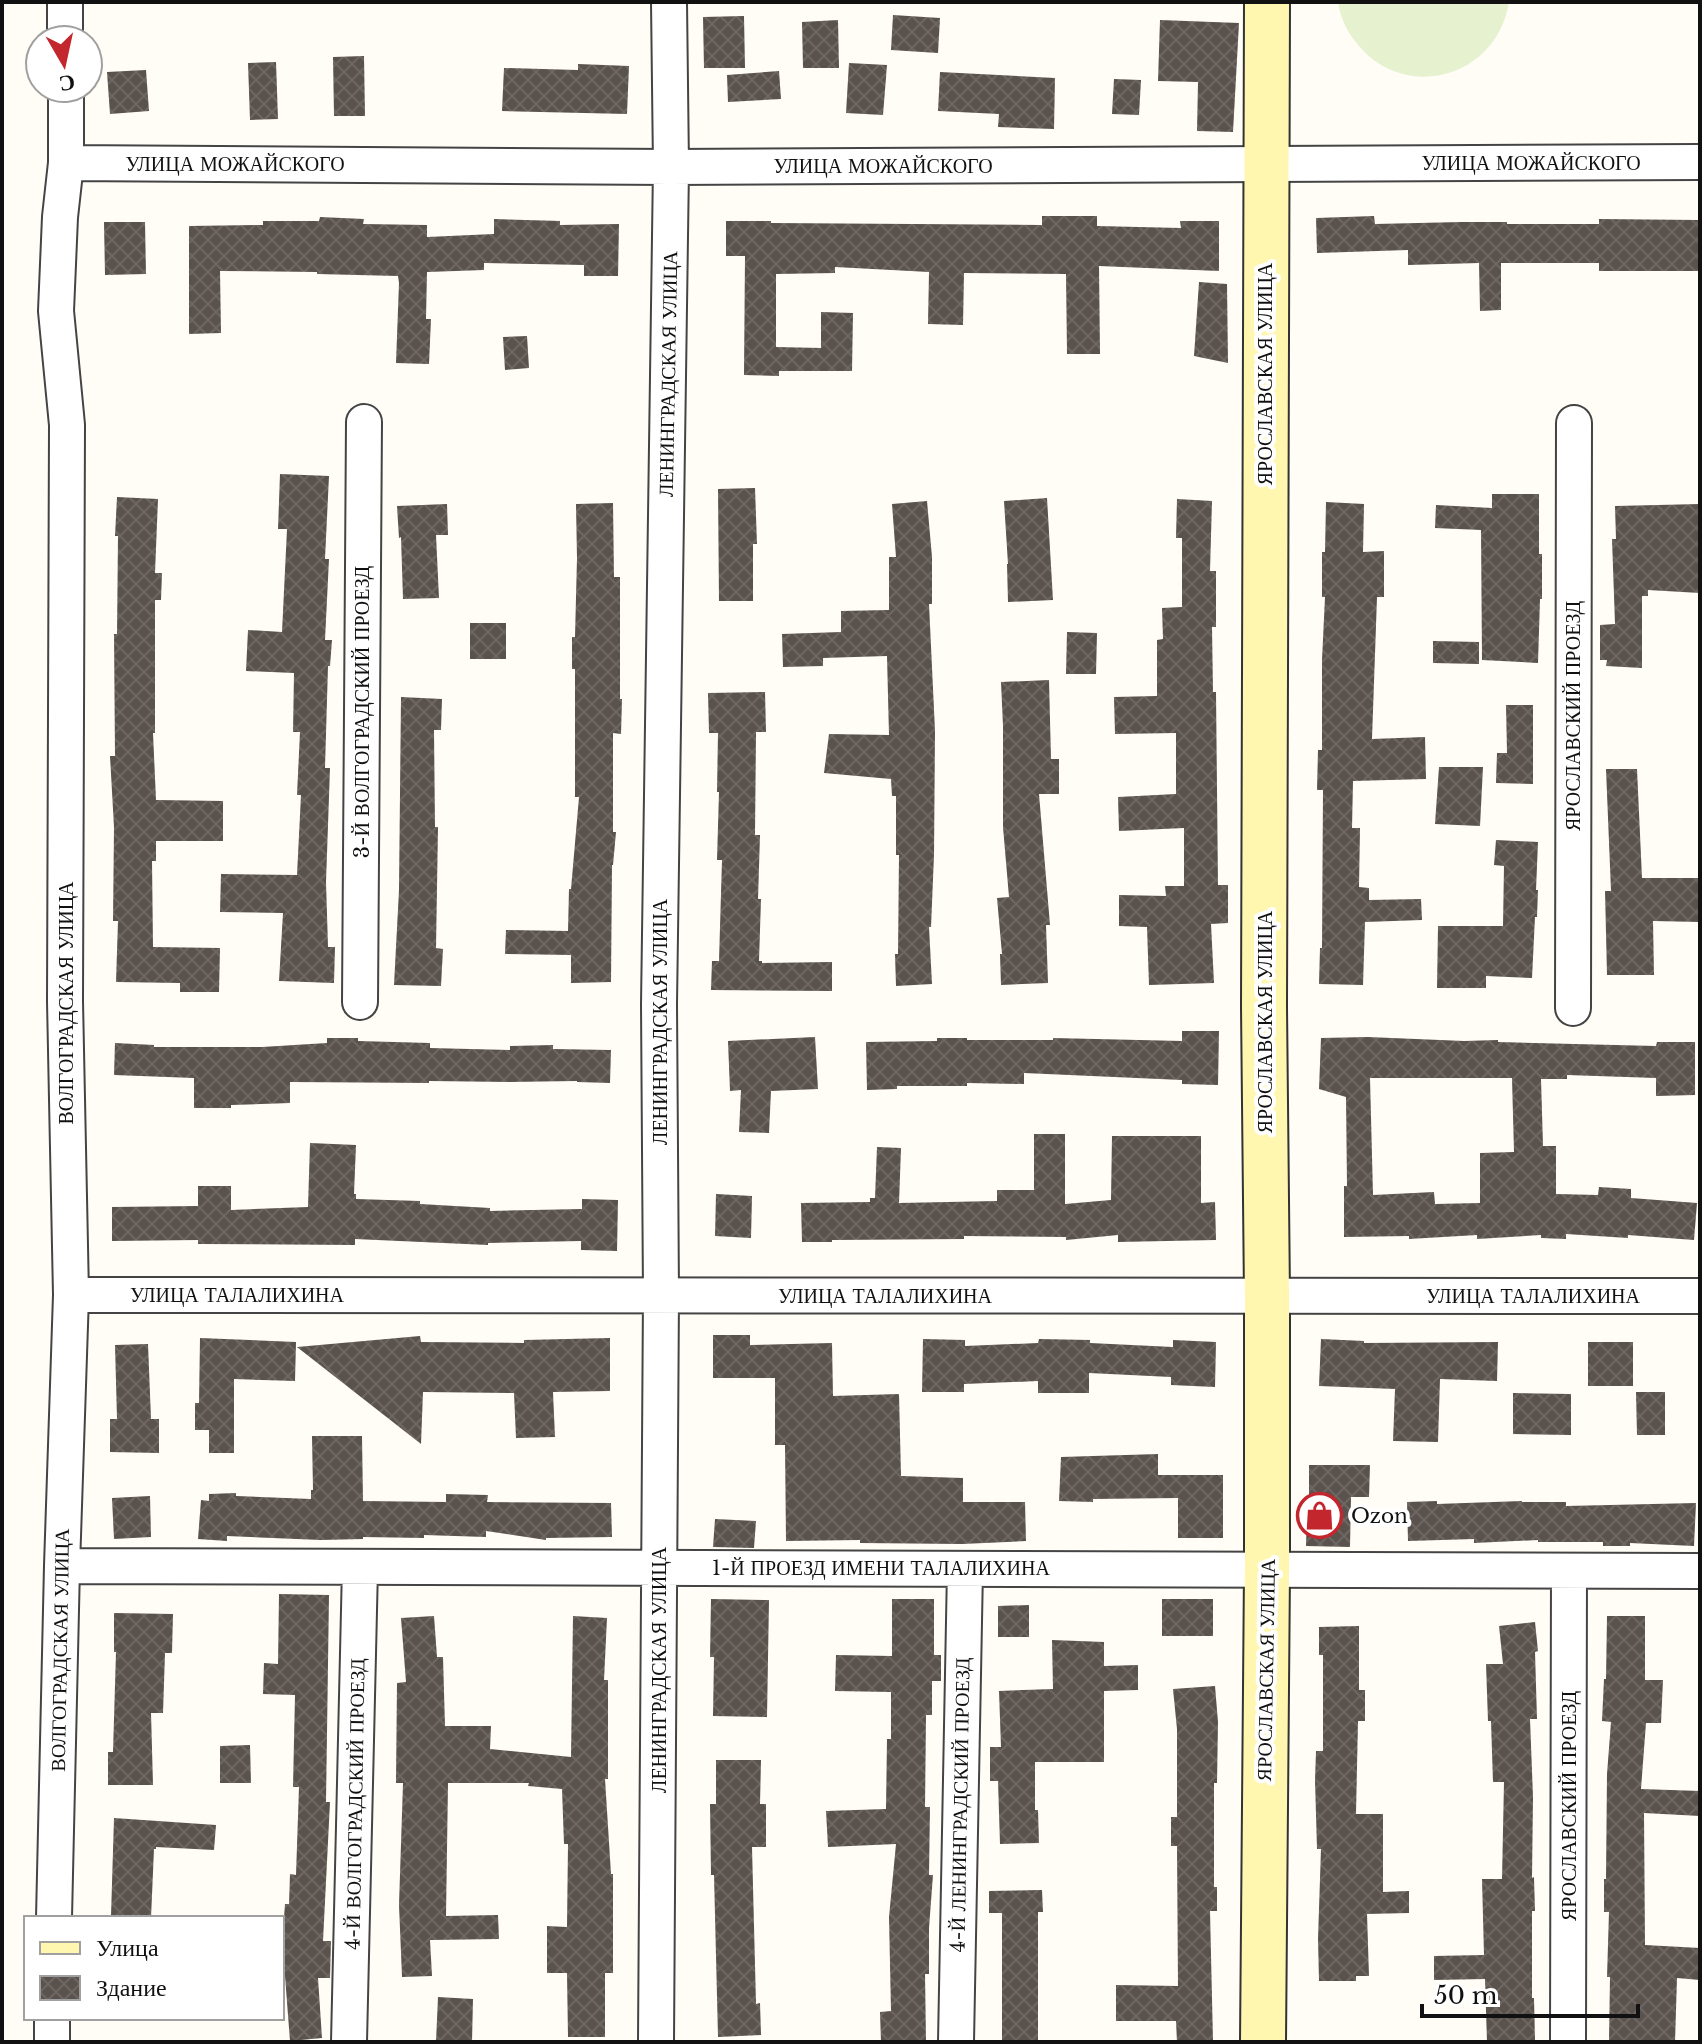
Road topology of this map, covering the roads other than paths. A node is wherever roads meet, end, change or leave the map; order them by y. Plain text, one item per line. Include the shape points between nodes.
1 (65, 2) edge
2 (669, 2) edge
3 (1267, 2) edge
4 (65, 24) edge
5 (66, 104) edge
6 (1700, 162) edge
7 (66, 163) junction
8 (1266, 164) junction
9 (671, 167) junction
10 (364, 422) dead end
11 (1574, 423) dead end
12 (360, 1002) dead end
13 (1573, 1008) dead end
14 (71, 1295) junction
15 (661, 1295) junction
16 (1267, 1296) junction
17 (1700, 1296) edge
18 (62, 1566) junction
19 (360, 1567) junction
20 (659, 1568) junction
21 (965, 1569) junction
22 (1267, 1570) junction
23 (1569, 1571) junction
24 (1700, 1571) edge
25 (54, 1916) edge
26 (52, 2020) edge
27 (52, 2042) edge
28 (349, 2042) edge
29 (656, 2042) edge
30 (956, 2042) edge
31 (1263, 2042) edge
32 (1568, 2042) edge

1 - 4 street
2 - 9 street, ЛЕНИНГРАДСКАЯ УЛИЦА
3 - 8 street, ЯРОСЛАВСКАЯ УЛИЦА
5 - 7 street, ВОЛГОГРАДСКАЯ УЛИЦА
6 - 8 street, УЛИЦА МОЖАЙСКОГО
7 - 9 street, УЛИЦА МОЖАЙСКОГО
7 - 14 street, ВОЛГОГРАДСКАЯ УЛИЦА via 56,311 67,425 65,1001
8 - 9 street, УЛИЦА МОЖАЙСКОГО
8 - 16 street, ЯРОСЛАВСКАЯ УЛИЦА
9 - 15 street, ЛЕНИНГРАДСКАЯ УЛИЦА via 659,1004
10 - 12 street, 3-Й ВОЛГОГРАДСКИЙ ПРОЕЗД
11 - 13 street, ЯРОСЛАВСКИЙ ПРОЕЗД
14 - 15 street, УЛИЦА ТАЛАЛИХИНА
14 - 18 street, ВОЛГОГРАДСКАЯ УЛИЦА
15 - 16 street, УЛИЦА ТАЛАЛИХИНА
15 - 20 street, ЛЕНИНГРАДСКАЯ УЛИЦА
16 - 17 street, УЛИЦА ТАЛАЛИХИНА
16 - 22 street, ЯРОСЛАВСКАЯ УЛИЦА
18 - 19 street, 1-Й ПРОЕЗД ИМЕНИ ТАЛАЛИХИНА
18 - 25 street, ВОЛГОГРАДСКАЯ УЛИЦА
19 - 20 street, 1-Й ПРОЕЗД ИМЕНИ ТАЛАЛИХИНА
19 - 28 street, 4-Й ВОЛГОГРАДСКИЙ ПРОЕЗД
20 - 21 street, 1-Й ПРОЕЗД ИМЕНИ ТАЛАЛИХИНА
20 - 29 street, ЛЕНИНГРАДСКАЯ УЛИЦА
21 - 22 street, 1-Й ПРОЕЗД ИМЕНИ ТАЛАЛИХИНА
21 - 30 street, 4-Й ЛЕНИНГРАДСКИЙ ПРОЕЗД
22 - 23 street, 1-Й ПРОЕЗД ИМЕНИ ТАЛАЛИХИНА
22 - 31 street, ЯРОСЛАВСКАЯ УЛИЦА
23 - 24 street, 1-Й ПРОЕЗД ИМЕНИ ТАЛАЛИХИНА
23 - 32 street, ЯРОСЛАВСКИЙ ПРОЕЗД
26 - 27 street

